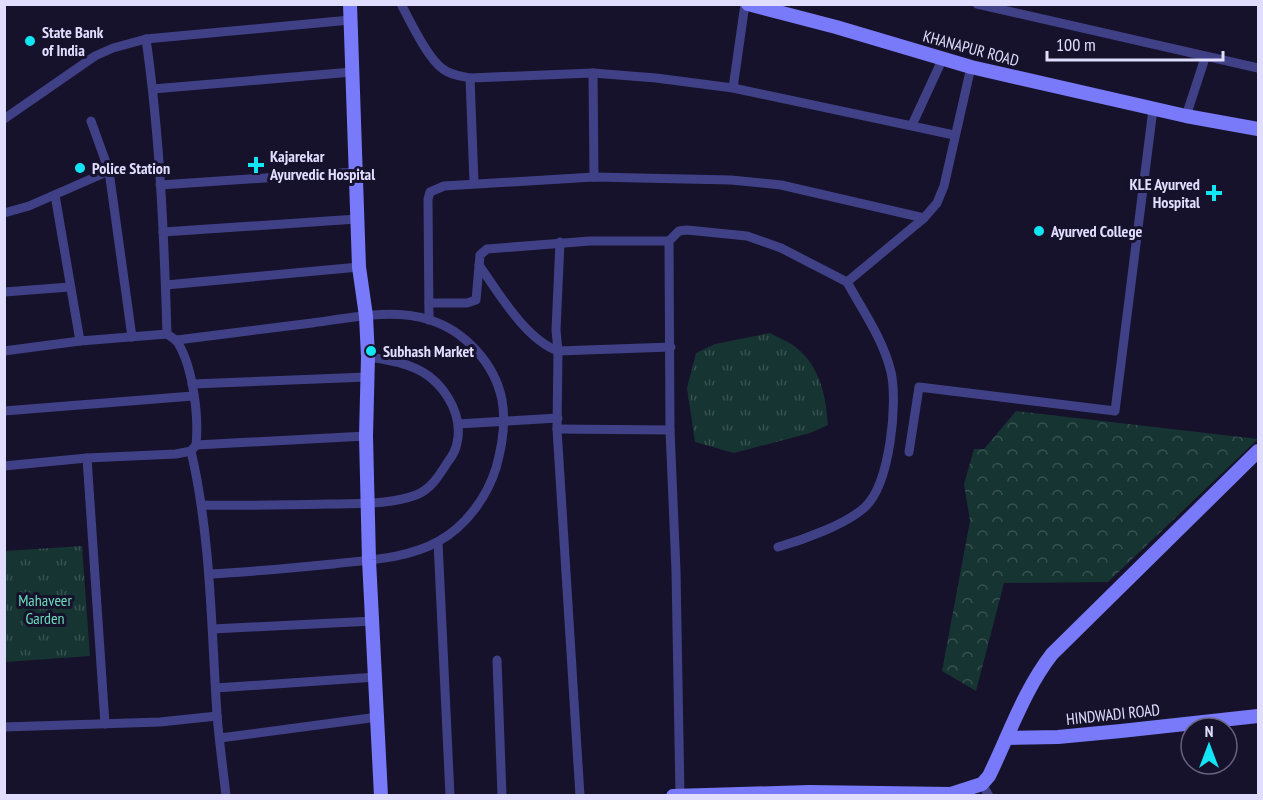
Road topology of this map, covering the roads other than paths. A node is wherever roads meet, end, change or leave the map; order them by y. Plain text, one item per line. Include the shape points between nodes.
1 (350, 4) edge
2 (401, 4) edge
3 (747, 4) edge
4 (977, 4) edge
5 (350, 20) junction
6 (146, 39) junction
7 (1205, 57) junction
8 (943, 58) junction
9 (971, 67) junction
10 (1258, 68) edge
11 (352, 72) junction
12 (593, 73) junction
13 (470, 78) junction
14 (733, 88) junction
15 (153, 89) junction
16 (1153, 109) junction
17 (1186, 116) junction
18 (4, 119) edge
19 (91, 121) dead end
20 (912, 125) junction
21 (1258, 129) edge
22 (954, 135) junction
23 (109, 171) junction
24 (355, 172) junction
25 (594, 177) junction
26 (474, 183) junction
27 (160, 185) junction
28 (55, 195) junction
29 (4, 213) edge
30 (924, 218) junction
31 (357, 219) junction
32 (163, 232) junction
33 (669, 241) junction
34 (560, 242) junction
35 (478, 264) junction
36 (359, 267) junction
37 (847, 282) junction
38 (166, 285) junction
39 (70, 287) junction
40 (4, 292) edge
41 (429, 303) junction
42 (366, 316) junction
43 (429, 320) junction
44 (167, 334) junction
45 (132, 337) junction
46 (177, 340) junction
47 (80, 341) junction
48 (671, 347) junction
49 (4, 351) edge
50 (558, 351) junction
51 (368, 357) junction
52 (367, 377) junction
53 (192, 384) junction
54 (193, 396) junction
55 (4, 411) edge
56 (558, 418) junction
57 (504, 420) junction
58 (458, 424) junction
59 (557, 429) junction
60 (670, 430) junction
61 (366, 436) junction
62 (193, 448) junction
63 (1258, 451) edge
64 (909, 452) dead end
65 (87, 458) junction
66 (4, 466) edge
67 (369, 503) junction
68 (202, 505) junction
69 (438, 542) junction
70 (778, 547) dead end
71 (369, 560) junction
72 (210, 574) junction
73 (374, 621) junction
74 (213, 629) junction
75 (497, 660) dead end
76 (376, 677) junction
77 (216, 688) junction
78 (217, 716) junction
79 (1258, 716) edge
80 (378, 717) junction
81 (105, 724) junction
82 (4, 727) edge
83 (220, 738) junction
84 (1007, 738) junction
85 (985, 790) edge
86 (809, 794) edge
87 (226, 795) edge
88 (381, 795) edge
89 (450, 795) edge
90 (502, 795) edge
91 (580, 795) edge
92 (673, 795) edge
93 (680, 795) edge
94 (951, 795) edge

1 - 5 street
2 - 13 street via 441,69
3 - 8 street, KHANAPUR ROAD
3 - 14 street
4 - 7 street
5 - 6 street
5 - 11 street
6 - 15 street
6 - 18 street via 95,56
7 - 10 street
7 - 17 street
8 - 9 street, KHANAPUR ROAD
8 - 20 street
9 - 16 street, KHANAPUR ROAD
9 - 22 street
11 - 15 street
11 - 24 street
12 - 13 street
12 - 14 street
12 - 25 street
13 - 26 street
14 - 20 street
15 - 27 street
16 - 17 street, KHANAPUR ROAD
16 - 64 street via 1115,411 919,387
17 - 21 street, KHANAPUR ROAD
19 - 23 street
20 - 22 street
22 - 30 street via 944,186 937,203
23 - 28 street
23 - 45 street
24 - 27 street
24 - 31 street
25 - 26 street
25 - 30 street via 757,182
26 - 41 street via 444,186 430,192
27 - 32 street
28 - 29 street
28 - 39 street
30 - 37 street
31 - 32 street
31 - 36 street
32 - 38 street
33 - 34 street
33 - 37 street via 679,231 687,230 747,236 789,251
33 - 48 street
34 - 35 street via 487,249
34 - 50 street
35 - 41 street via 476,300
35 - 50 street via 515,316 546,346
36 - 38 street
36 - 42 street
37 - 70 street via 883,347 891,373 890,445 885,471 878,490 865,507 839,523
38 - 44 street
39 - 40 street
39 - 47 street
41 - 43 street
42 - 43 street
42 - 46 street
42 - 51 street
43 - 57 street via 448,327 489,365 500,391
44 - 45 street
44 - 46 street
45 - 47 street
46 - 53 street
47 - 49 street
48 - 50 street
48 - 60 street
50 - 56 street
51 - 52 street
51 - 58 street via 413,367 432,379 447,395
52 - 53 street
52 - 61 street
53 - 54 street
54 - 55 street
54 - 62 street via 197,434
56 - 57 street
56 - 59 street
57 - 58 street
57 - 69 street via 501,451 483,497 464,522
58 - 67 street via 457,444 430,487 400,500
59 - 60 street
59 - 91 street
60 - 93 street
61 - 62 street
61 - 67 street
62 - 65 street via 176,454
62 - 68 street
63 - 84 street via 1052,654 1028,690
65 - 66 street
65 - 81 street
67 - 68 street
67 - 71 street
68 - 72 street
69 - 71 street
69 - 89 street
71 - 72 street
71 - 73 street
72 - 74 street
73 - 74 street
73 - 76 street
74 - 77 street
75 - 90 street
76 - 77 street
76 - 80 street
77 - 78 street
78 - 81 street
78 - 83 street
79 - 84 street, HINDWADI ROAD via 1110,732
80 - 83 street
80 - 88 street
81 - 82 street
83 - 87 street
84 - 85 street
85 - 94 street
86 - 93 street
86 - 94 street
92 - 93 street

